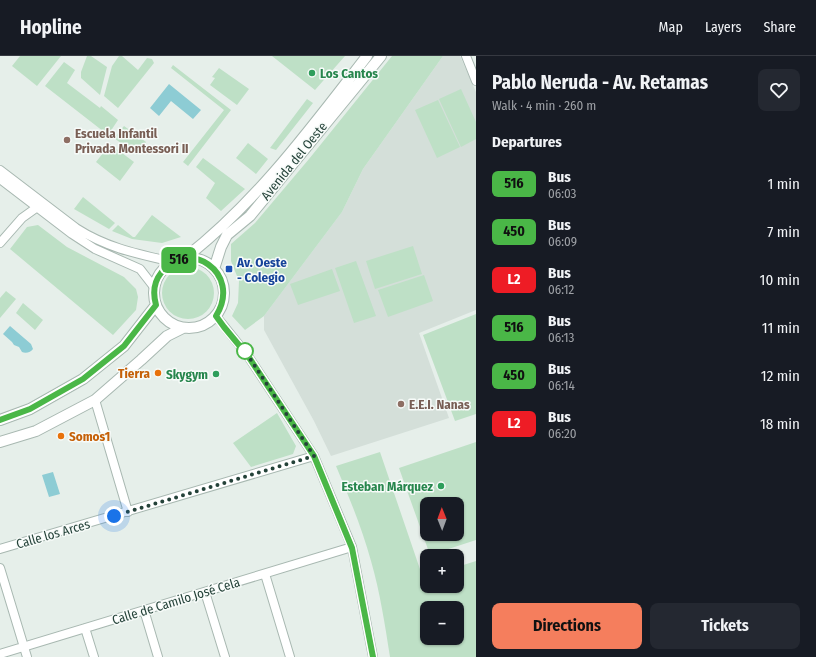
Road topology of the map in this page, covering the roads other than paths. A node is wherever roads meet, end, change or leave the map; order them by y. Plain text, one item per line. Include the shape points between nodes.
1 (367, 56) edge
2 (381, 56) edge
3 (466, 56) edge
4 (476, 81) edge
5 (0, 170) edge
6 (0, 179) edge
7 (36, 208) junction
8 (0, 243) edge
9 (185, 258) junction
10 (173, 262) junction
11 (214, 269) junction
12 (154, 287) junction
13 (156, 305) junction
14 (216, 316) junction
15 (183, 328) junction
16 (95, 400) junction
17 (0, 420) edge
18 (0, 442) edge
19 (314, 456) junction
20 (128, 512) junction
21 (352, 548) junction
22 (0, 549) edge
23 (0, 568) edge
24 (265, 574) junction
25 (205, 592) junction
26 (144, 610) junction
27 (85, 628) junction
28 (24, 646) junction
29 (0, 654) edge
30 (27, 657) edge
31 (94, 657) edge
32 (158, 657) edge
33 (225, 657) edge
34 (290, 657) edge
35 (373, 657) edge

1 - 9 street, Avenida del Oeste via 281,164 240,209
2 - 11 street, Avenida del Oeste via 250,216 227,235 220,247
3 - 4 street
5 - 10 street via 86,235 130,253
6 - 7 street
7 - 8 street via 22,218
7 - 12 street via 95,248 140,269
9 - 10 street
9 - 11 street via 201,261
10 - 12 street via 164,268
11 - 14 street via 224,286 222,307
12 - 13 street
13 - 15 street via 166,320
13 - 17 street via 124,346 83,379 30,409
14 - 15 street via 207,324
14 - 19 street via 248,356
15 - 16 street via 167,336
16 - 18 street via 36,431
16 - 20 street
19 - 20 street, Calle los Arces
19 - 21 street
20 - 22 street, Calle los Arces
21 - 24 street, Calle de Camilo José Cela
21 - 35 street
23 - 28 street
24 - 25 street, Calle de Camilo José Cela
24 - 34 street
25 - 26 street, Calle de Camilo José Cela
25 - 33 street
26 - 27 street, Calle de Camilo José Cela
26 - 32 street
27 - 28 street, Calle de Camilo José Cela
27 - 31 street
28 - 29 street, Calle de Camilo José Cela
28 - 30 street

